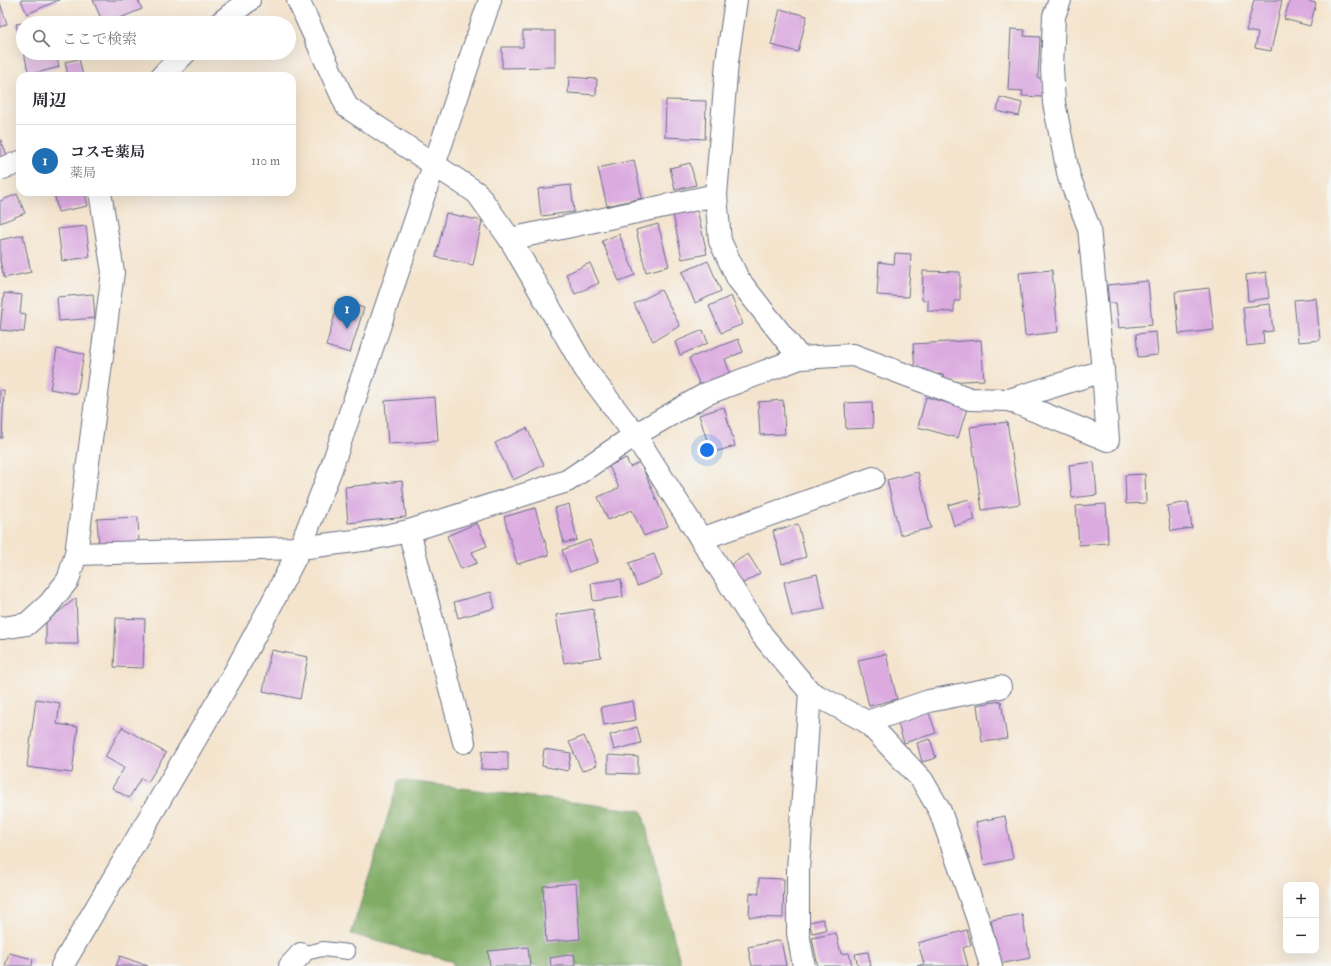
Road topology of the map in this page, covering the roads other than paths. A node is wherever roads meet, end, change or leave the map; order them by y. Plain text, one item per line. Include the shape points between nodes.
1 (249, 0) edge
2 (298, 0) edge
3 (490, 0) edge
4 (736, 0) edge
5 (1060, 0) edge
6 (229, 16) edge
7 (178, 60) edge
8 (166, 72) edge
9 (16, 163) edge
10 (433, 164) junction
11 (0, 169) edge
12 (716, 194) junction
13 (101, 196) edge
14 (510, 239) junction
15 (800, 358) junction
16 (1103, 371) junction
17 (1009, 400) junction
18 (635, 435) junction
19 (873, 478) dead end
20 (409, 531) junction
21 (701, 539) junction
22 (300, 548) junction
23 (76, 554) junction
24 (0, 628) edge
25 (1000, 687) dead end
26 (810, 692) junction
27 (867, 722) junction
28 (464, 742) dead end
29 (348, 952) dead end
30 (295, 960) edge
31 (62, 966) edge
32 (804, 966) edge
33 (991, 966) edge

1 - 6 street
2 - 10 street via 347,107
3 - 10 street
4 - 12 street via 727,62
5 - 16 street via 1054,16 1054,103 1069,177 1089,228
7 - 8 street
9 - 11 street
10 - 14 street via 477,193
10 - 22 street via 331,469
12 - 14 street
12 - 15 street via 720,241 738,278
13 - 23 street via 113,272
14 - 18 street via 585,369
15 - 17 street via 853,355 970,399
15 - 18 street via 706,394
16 - 17 street
16 - 17 street via 1108,440
18 - 20 street via 567,481
18 - 21 street
19 - 21 street
20 - 22 street
20 - 28 street
21 - 26 street via 762,634
22 - 23 street
22 - 31 street via 236,670
23 - 24 street via 68,580 49,604 27,624
25 - 27 street via 929,702
26 - 27 street
26 - 32 street via 798,870 798,933
27 - 33 street via 922,780 940,812 978,920
29 - 30 lane via 323,949

